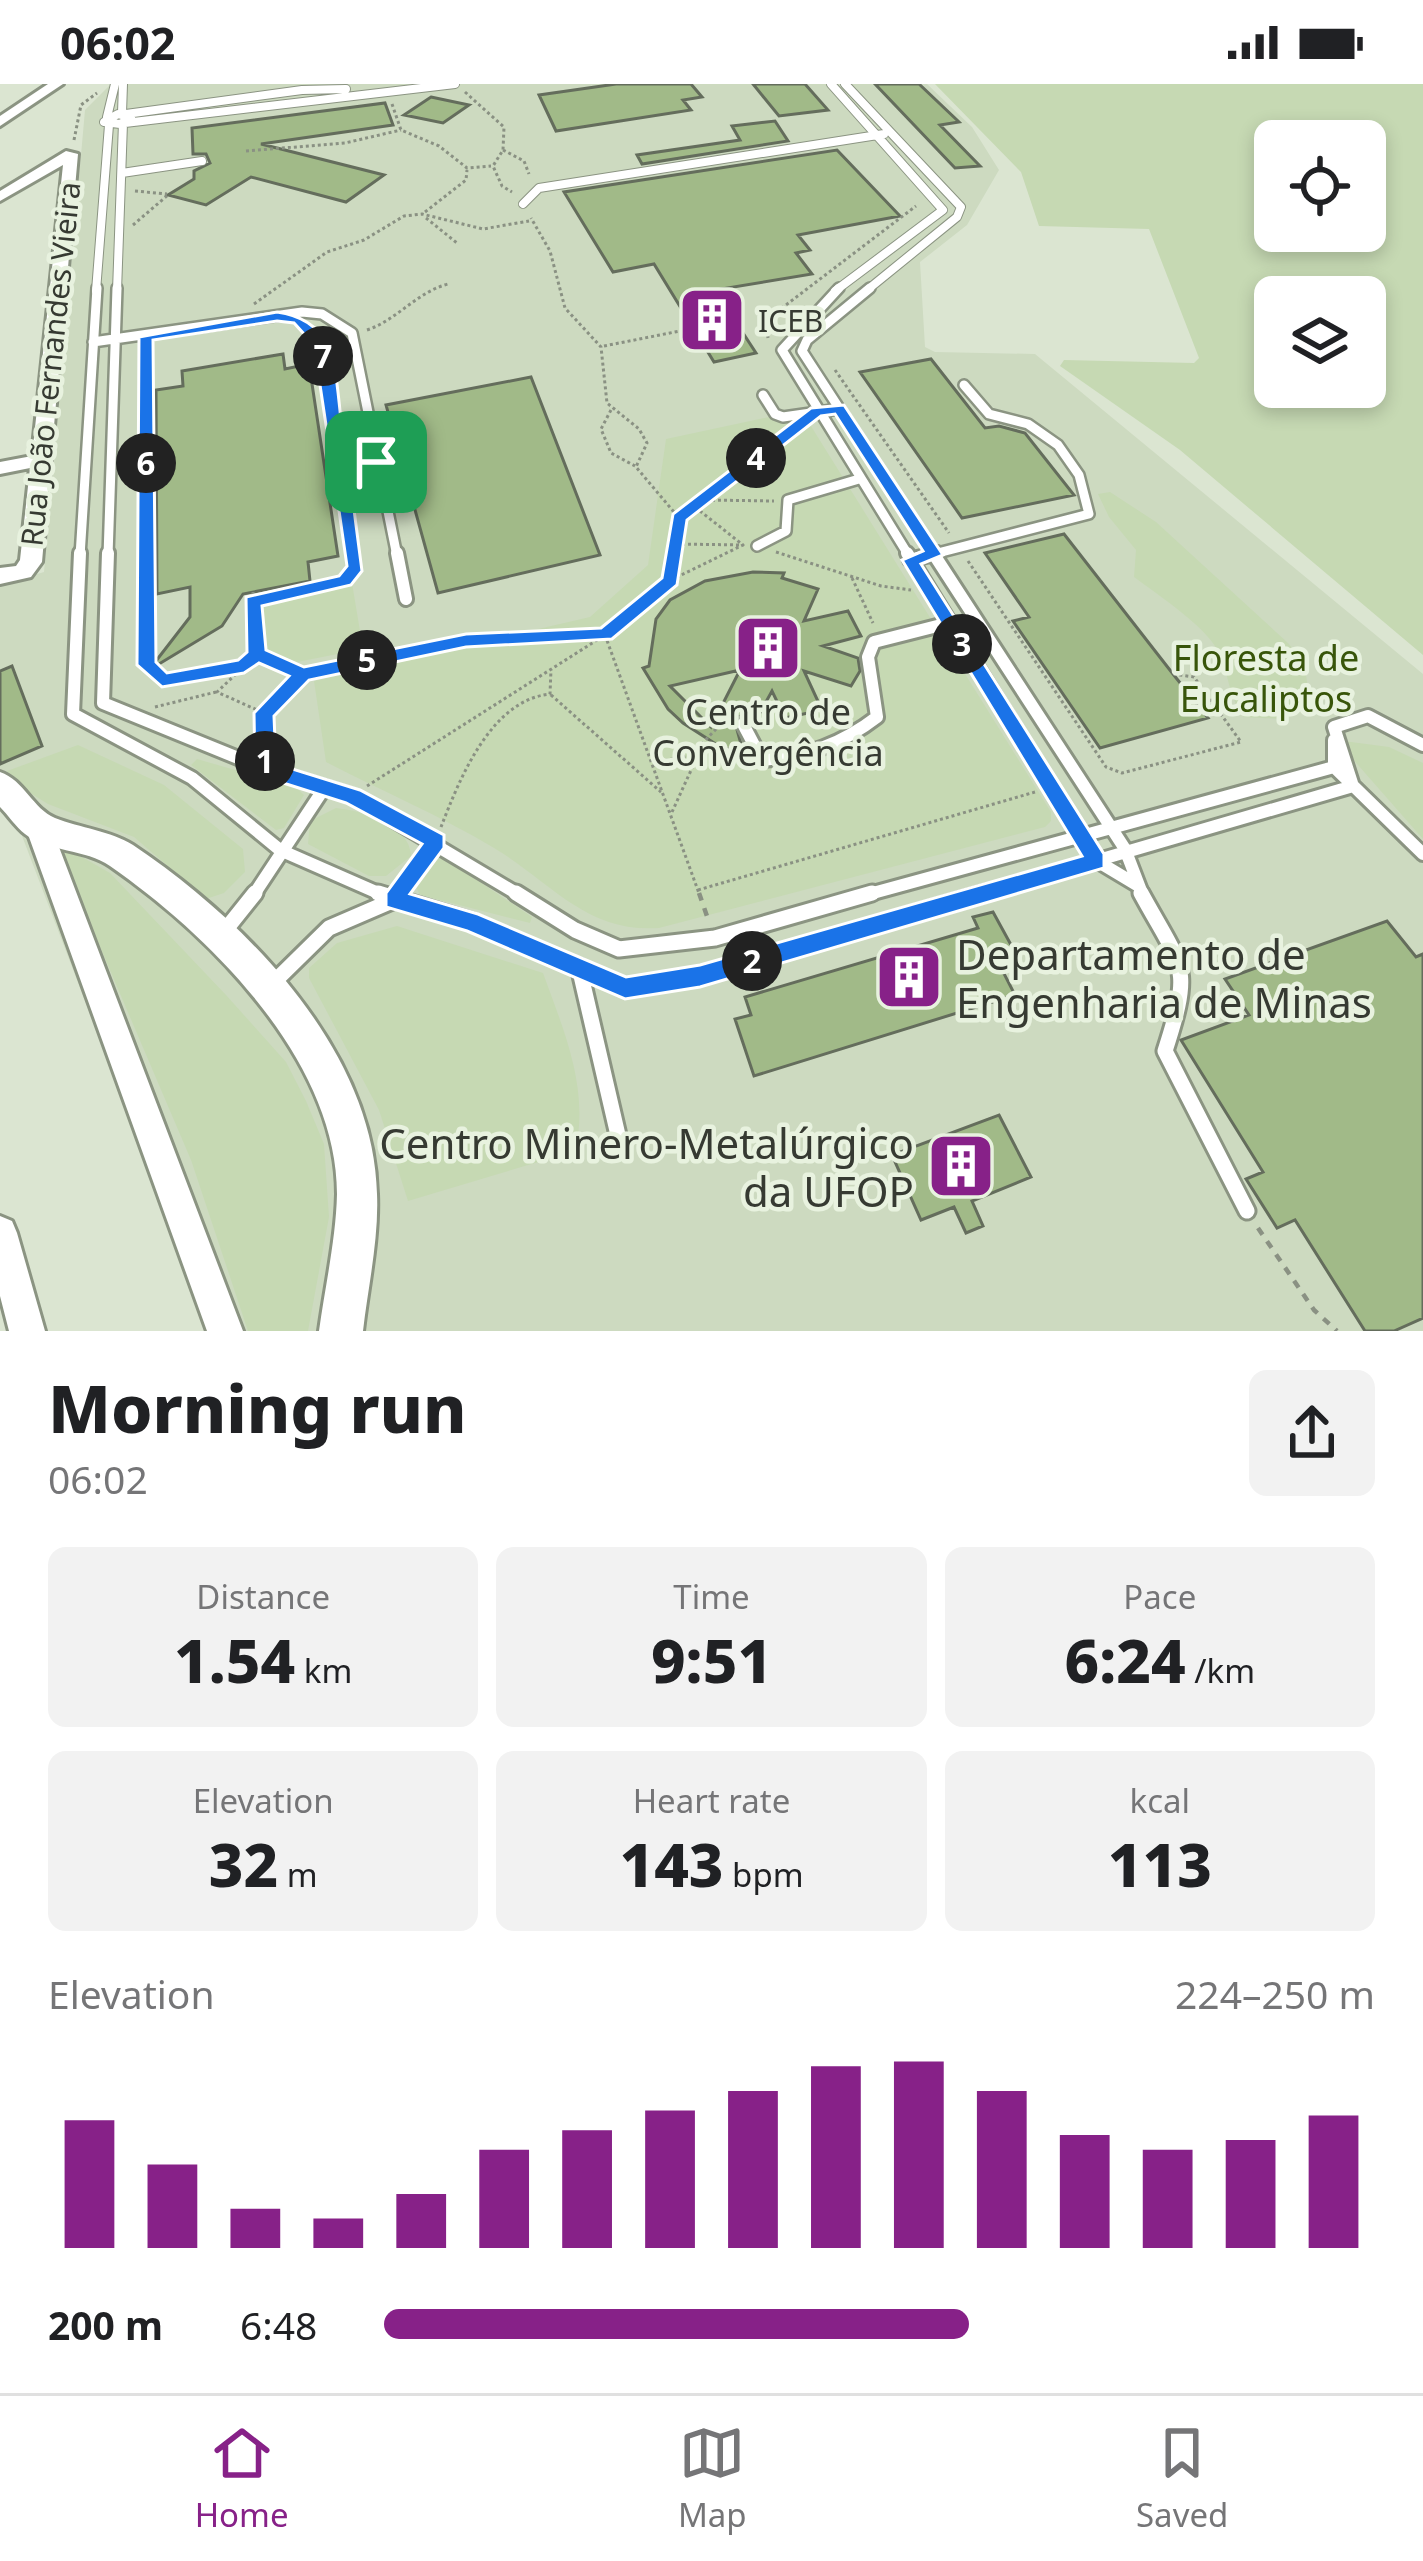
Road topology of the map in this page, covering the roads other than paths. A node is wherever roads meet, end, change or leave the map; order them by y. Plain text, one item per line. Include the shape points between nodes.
1 (57, 84) edge
2 (119, 84) edge
3 (407, 84) edge
4 (454, 84) edge
5 (831, 84) edge
6 (845, 84) edge
7 (302, 90) junction
8 (303, 100) junction
9 (119, 119) junction
10 (0, 122) edge
11 (891, 133) junction
12 (878, 135) junction
13 (202, 161) dead end
14 (122, 172) junction
15 (0, 196) edge
16 (521, 200) road end
17 (850, 282) junction
18 (868, 289) junction
19 (116, 338) junction
20 (93, 343) junction
21 (964, 385) dead end
22 (763, 395) dead end
23 (839, 409) junction
24 (817, 412) junction
25 (113, 424) junction
26 (86, 429) junction
27 (42, 460) junction
28 (0, 468) edge
29 (859, 479) junction
30 (757, 545) road end
31 (111, 550) junction
32 (934, 555) junction
33 (81, 556) junction
34 (910, 560) junction
35 (12, 574) edge
36 (406, 599) dead end
37 (970, 611) junction
38 (947, 619) junction
39 (743, 724) dead end
40 (1334, 727) junction
41 (1423, 745) edge
42 (1334, 767) junction
43 (0, 785) edge
44 (1353, 786) junction
45 (325, 787) junction
46 (1109, 825) junction
47 (38, 826) junction
48 (1080, 834) junction
49 (436, 842) junction
50 (1125, 849) junction
51 (280, 850) junction
52 (1423, 854) edge
53 (1096, 861) junction
54 (1136, 885) junction
55 (394, 900) junction
56 (220, 938) junction
57 (579, 967) junction
58 (269, 987) junction
59 (621, 1148) dead end
60 (1247, 1211) road end
61 (0, 1233) edge
62 (27, 1331) edge
63 (225, 1331) edge
64 (341, 1331) edge

1 - 10 street
2 - 9 lane
2 - 9 lane
3 - 7 lane
4 - 8 lane
5 - 12 lane
6 - 11 lane
7 - 8 lane
7 - 9 lane
8 - 9 lane
9 - 14 lane
9 - 20 lane
11 - 12 lane
11 - 18 lane via 961,207
12 - 16 lane via 539,188
12 - 17 lane via 943,210
13 - 14 lane
14 - 19 lane
15 - 27 street, Rua João Fernandes Vieira via 71,154
17 - 18 lane
17 - 24 lane via 782,350
18 - 23 lane via 802,350
19 - 20 lane
19 - 25 lane
19 - 36 lane via 322,314 352,333
20 - 26 lane
21 - 32 lane via 989,414 1011,416 1059,443 1086,487 1089,514
22 - 24 lane via 783,417
23 - 24 lane
23 - 32 lane
24 - 29 lane
25 - 26 lane
25 - 31 lane
26 - 33 lane
27 - 28 street
27 - 35 street, Rua João Fernandes Vieira via 31,562
29 - 30 lane via 788,500 786,531
29 - 34 lane
31 - 33 lane
31 - 45 lane via 103,703
32 - 34 lane
32 - 37 lane
33 - 51 lane via 73,714 192,778
34 - 38 lane
37 - 38 lane
37 - 46 lane
38 - 39 lane via 874,642 868,657 877,717 856,735 820,752 762,760
38 - 48 lane
40 - 41 lane via 1368,716
40 - 42 lane
40 - 44 lane
42 - 44 lane
42 - 46 lane
43 - 47 street
44 - 50 lane
44 - 52 lane
45 - 49 lane
45 - 51 lane
46 - 48 lane
46 - 50 lane
47 - 56 street via 118,853
47 - 63 street
48 - 49 lane via 715,938 620,949 575,930
48 - 53 lane
49 - 55 lane
50 - 53 lane
50 - 54 lane
51 - 55 lane
51 - 56 lane
53 - 54 lane
53 - 57 lane via 700,976 625,988
54 - 60 lane via 1183,970 1165,1051
55 - 57 lane via 470,921
55 - 58 lane via 329,928
56 - 58 street
57 - 59 lane
58 - 64 street via 315,1052 346,1118 357,1195
61 - 62 street

